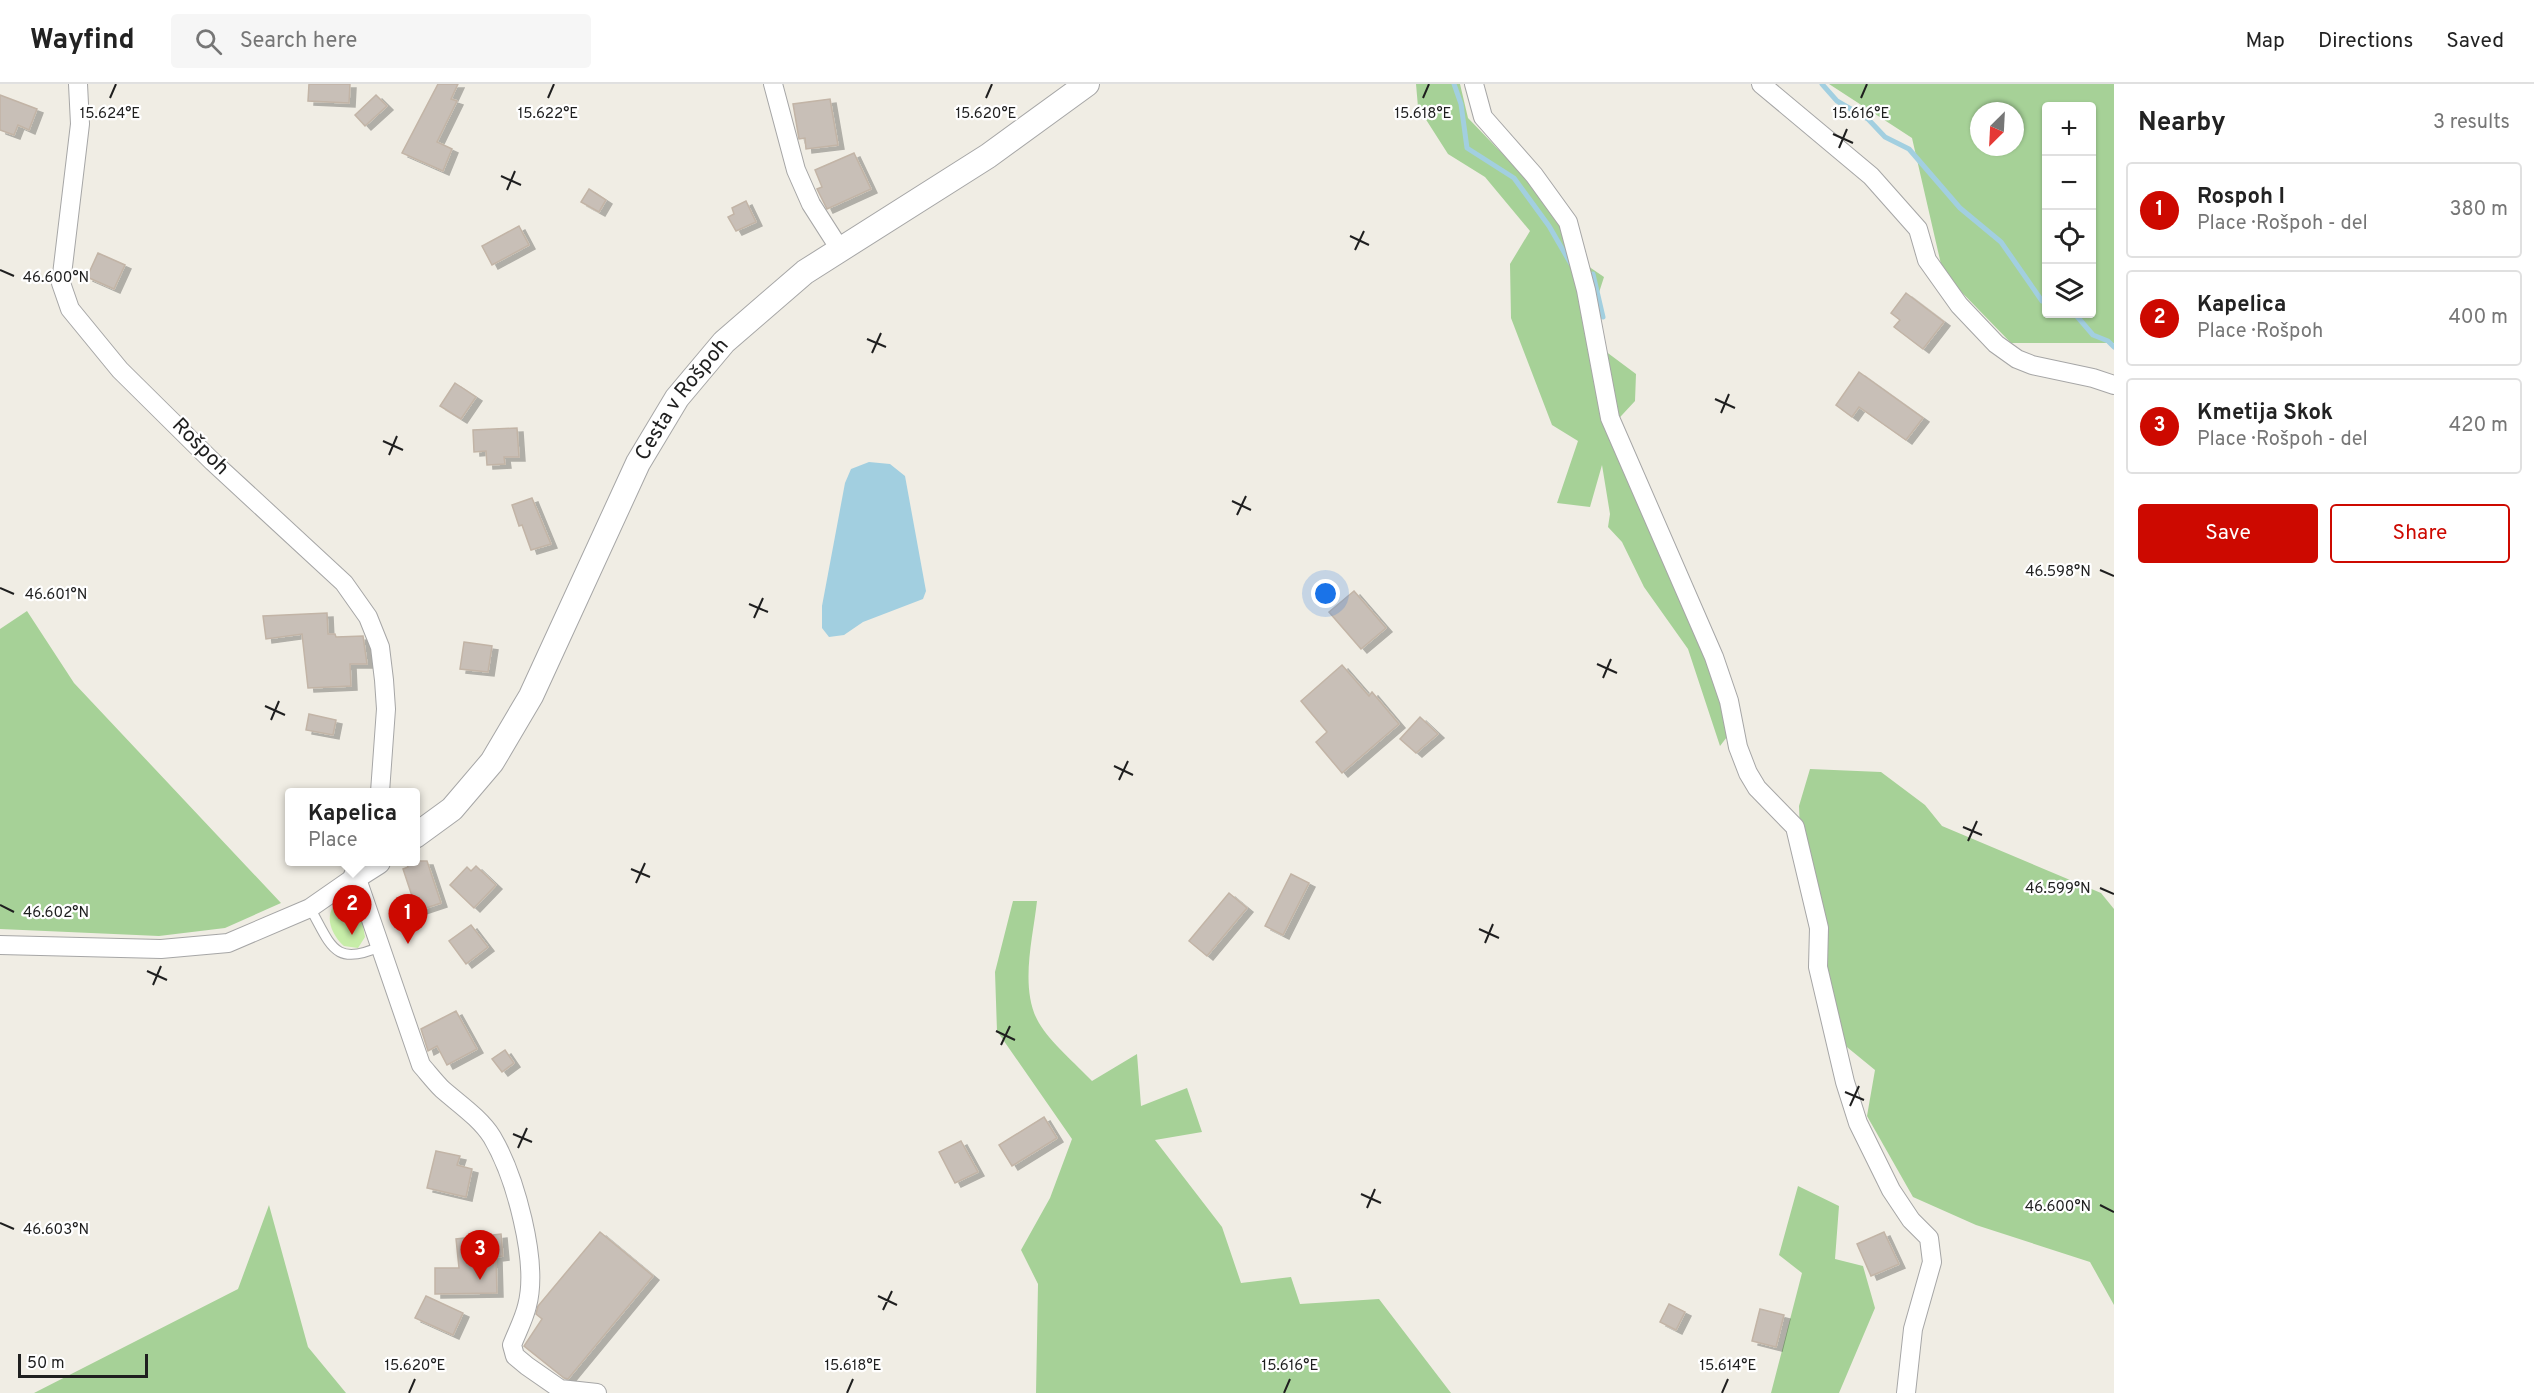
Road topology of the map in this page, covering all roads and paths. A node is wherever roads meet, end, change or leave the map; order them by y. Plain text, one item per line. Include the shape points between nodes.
1 (78, 84) edge
2 (773, 84) edge
3 (1087, 84) edge
4 (1474, 84) edge
5 (1761, 84) edge
6 (841, 251) junction
7 (2114, 386) edge
8 (380, 788) edge
9 (420, 832) edge
10 (361, 869) edge
11 (310, 908) junction
12 (0, 945) edge
13 (381, 946) junction
14 (597, 1393) edge
15 (1906, 1393) edge

1 - 8 street, Rošpoh via 80,124 61,283 70,309 120,370 344,583 368,617 380,647 384,680 386,710
2 - 6 street via 802,186
3 - 6 street, Cesta v Rošpoh via 988,156
4 - 15 street via 1483,117 1534,175 1568,222 1586,290 1610,418 1714,657 1748,773 1757,788 1795,827 1819,928 1818,967 1858,1123 1891,1190 1929,1238 1932,1262 1913,1329
5 - 7 street via 1871,176 1918,229 1927,260 1959,305 1996,344 2032,365
6 - 9 street, Cesta v Rošpoh via 805,272 724,342 677,398 638,463 531,696 492,762 452,809
10 - 11 street
10 - 13 street
11 - 12 street via 228,943 161,949
11 - 13 lane via 326,939 339,952 361,956
13 - 14 street via 421,1065 491,1136 506,1167 531,1262 527,1305 512,1345 515,1356 560,1389

